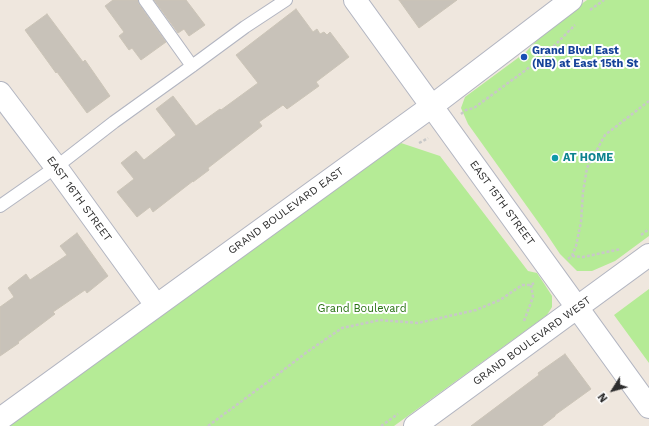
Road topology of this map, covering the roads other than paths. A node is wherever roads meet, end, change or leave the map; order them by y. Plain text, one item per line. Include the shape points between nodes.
1 (145, 0) edge
2 (286, 0) edge
3 (354, 0) edge
4 (578, 8) edge
5 (192, 66) junction
6 (0, 93) edge
7 (432, 106) junction
8 (56, 167) junction
9 (0, 206) edge
10 (649, 256) edge
11 (156, 305) junction
12 (578, 308) junction
13 (649, 407) edge
14 (0, 419) edge
15 (415, 426) edge

1 - 5 lane
2 - 5 lane
3 - 7 street, EAST 15TH STREET
4 - 7 street, GRAND BOULEVARD EAST
5 - 8 lane
6 - 8 street, EAST 16TH STREET
7 - 11 street, GRAND BOULEVARD EAST
7 - 12 street, EAST 15TH STREET
8 - 9 lane
8 - 11 street, EAST 16TH STREET
10 - 12 street, GRAND BOULEVARD WEST
11 - 14 street, GRAND BOULEVARD EAST
12 - 13 street, EAST 15TH STREET
12 - 15 street, GRAND BOULEVARD WEST

